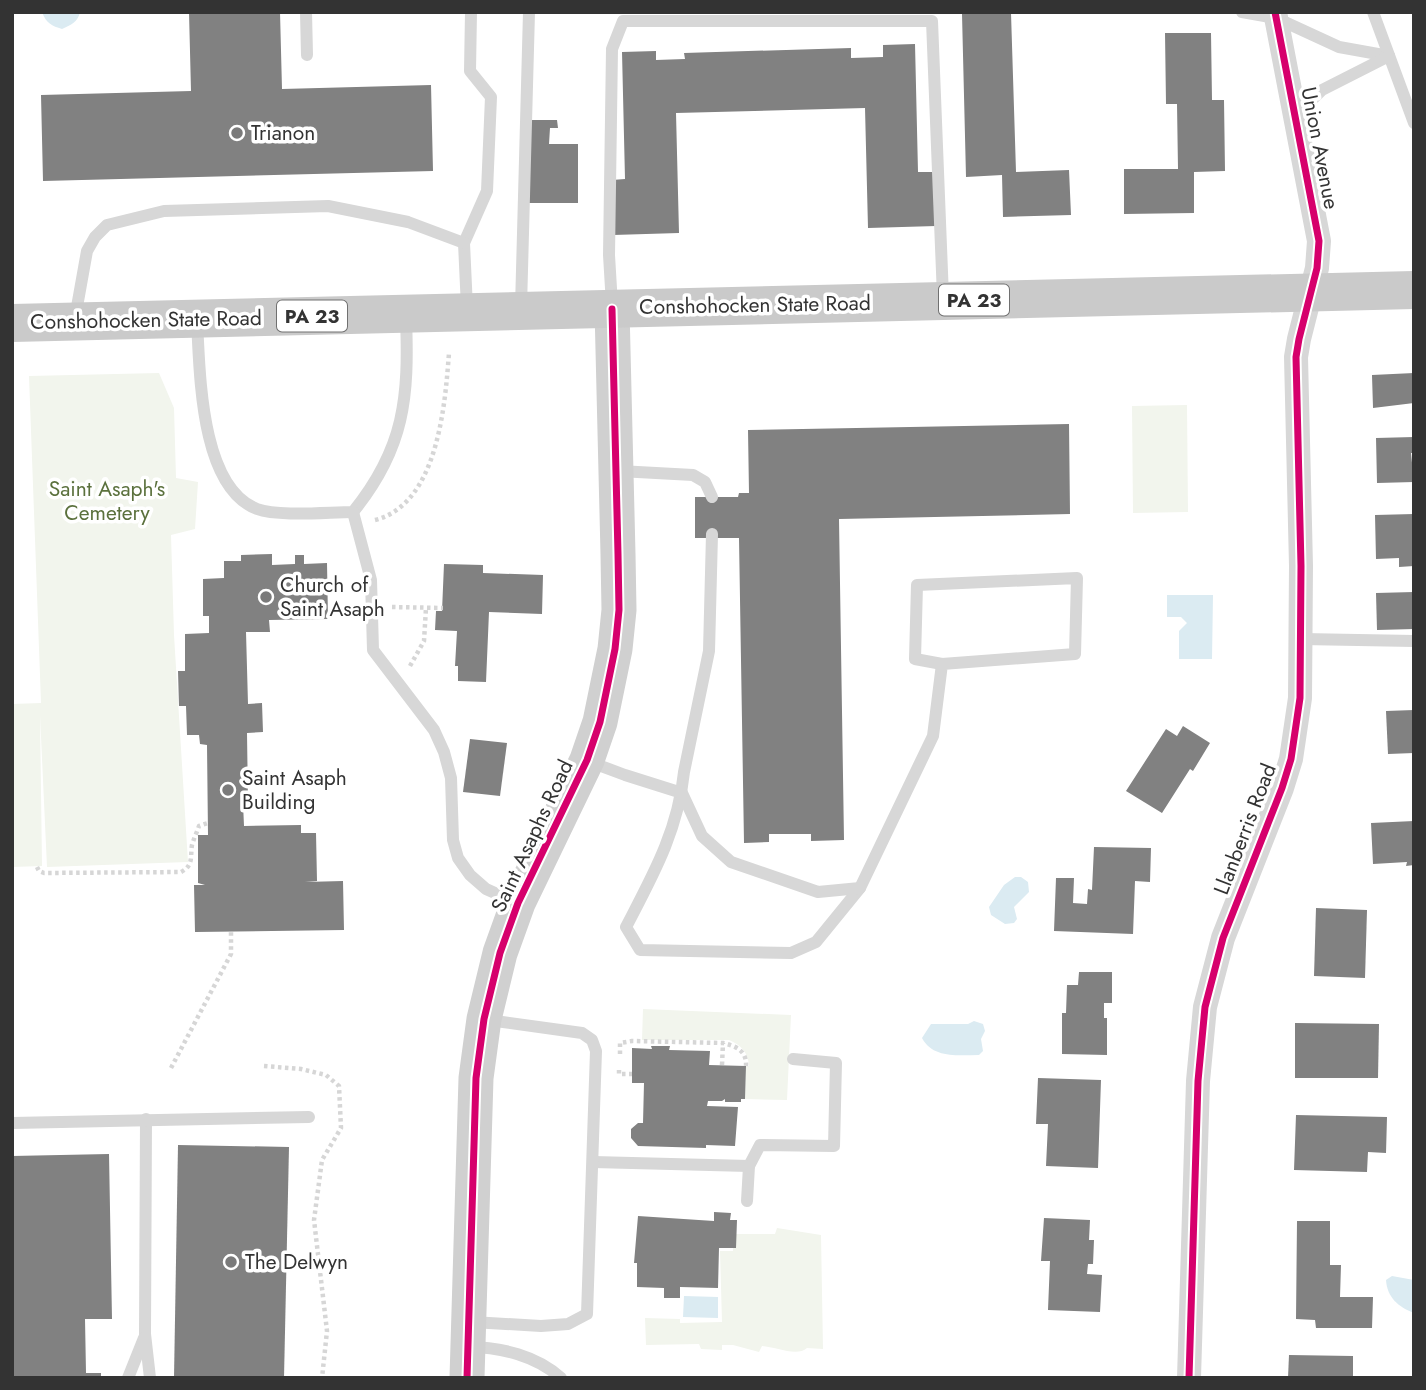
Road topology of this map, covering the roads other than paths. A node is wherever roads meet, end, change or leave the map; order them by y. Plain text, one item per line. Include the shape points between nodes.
1 (306, 12) edge
2 (471, 12) edge
3 (529, 12) edge
4 (1242, 12) edge
5 (1373, 12) edge
6 (1276, 15) edge
7 (623, 17) edge
8 (929, 17) edge
9 (307, 55) dead end
10 (1389, 56) junction
11 (1296, 115) junction
12 (1414, 123) edge
13 (464, 243) junction
14 (1412, 288) edge
15 (1312, 292) junction
16 (943, 301) junction
17 (612, 309) junction
18 (521, 311) junction
19 (468, 312) junction
20 (405, 314) junction
21 (197, 318) junction
22 (74, 321) junction
23 (12, 323) edge
24 (616, 471) junction
25 (712, 496) dead end
26 (355, 517) junction
27 (712, 534) dead end
28 (1302, 639) junction
29 (1414, 641) edge
30 (942, 664) junction
31 (587, 760) junction
32 (682, 793) junction
33 (860, 888) junction
34 (518, 903) junction
35 (484, 1019) junction
36 (793, 1059) dead end
37 (309, 1117) dead end
38 (146, 1119) junction
39 (12, 1124) edge
40 (593, 1162) junction
41 (749, 1166) junction
42 (747, 1201) dead end
43 (145, 1334) junction
44 (468, 1349) edge
45 (128, 1378) edge
46 (150, 1378) edge
47 (561, 1378) edge
48 (1189, 1378) edge

1 - 9 lane
2 - 13 lane via 470,71 491,97 487,191
3 - 18 lane
4 - 6 lane
5 - 10 lane
6 - 10 lane via 1339,47
6 - 11 street, Union Avenue
7 - 8 lane
7 - 17 lane via 612,49
8 - 16 lane
10 - 11 lane via 1322,90
10 - 12 lane
11 - 15 street, Union Avenue via 1318,227
13 - 19 lane
13 - 22 lane via 408,222 328,206 164,211 107,225 95,237
14 - 15 main road, Conshohocken State Road / PA 23
15 - 16 main road, Conshohocken State Road / PA 23
15 - 28 street, Llanberris Road via 1296,356
16 - 17 main road, Conshohocken State Road / PA 23
17 - 18 main road, Conshohocken State Road / PA 23
17 - 24 street, Saint Asaphs Road
18 - 19 main road, Conshohocken State Road / PA 23
19 - 20 main road, Conshohocken State Road / PA 23
20 - 21 main road, Conshohocken State Road / PA 23
20 - 26 lane via 406,390 398,430 384,467
21 - 22 main road, Conshohocken State Road / PA 23
21 - 26 lane via 209,439 231,489 249,505 271,512
22 - 23 main road, Conshohocken State Road / PA 23
24 - 25 lane via 693,475 705,482
24 - 31 street, Saint Asaphs Road via 616,640 609,686
26 - 34 lane via 371,580 373,650 434,730 444,752 451,778 458,858 486,889
27 - 32 lane via 709,651
28 - 29 lane
28 - 48 street, Llanberris Road via 1291,759 1223,938 1206,1007 1198,1081
30 - 30 lane via 1075,654 1077,578 917,585 915,659
30 - 33 lane via 933,736
31 - 32 lane
31 - 34 street, Saint Asaphs Road
32 - 33 lane via 702,836 731,862 818,892
32 - 33 lane via 665,850 626,927 640,950 791,953 816,942
34 - 35 street, Saint Asaphs Road
35 - 40 lane via 582,1033 592,1040 596,1051
35 - 44 street, Saint Asaphs Road via 476,1078
36 - 41 lane via 836,1063 834,1146 760,1145
37 - 38 lane
38 - 39 lane
38 - 43 lane
40 - 41 lane
40 - 44 lane via 587,1314 568,1324 541,1326
41 - 42 lane
43 - 45 lane
43 - 46 lane
44 - 47 lane via 495,1349 528,1358 550,1367

